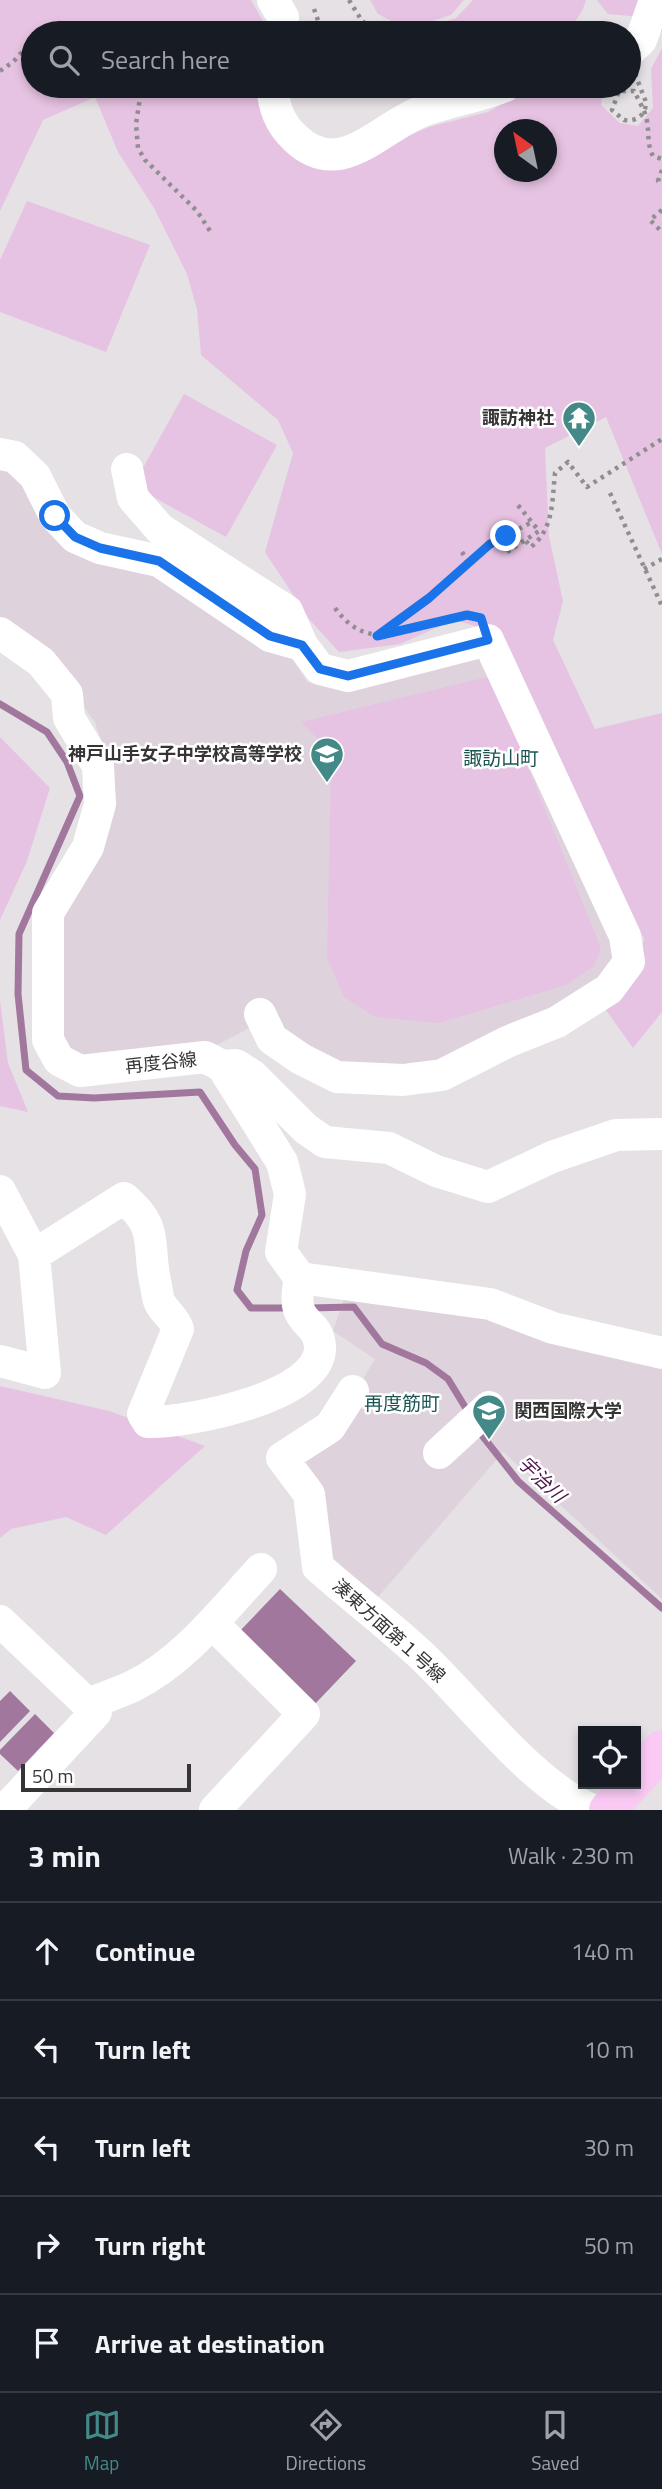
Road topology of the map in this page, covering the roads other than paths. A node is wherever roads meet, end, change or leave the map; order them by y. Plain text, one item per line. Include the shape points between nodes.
1 (654, 0) edge
2 (641, 37) edge
3 (273, 98) edge
4 (474, 98) edge
5 (0, 454) edge
6 (127, 469) dead end
7 (0, 633) edge
8 (302, 645) junction
9 (260, 1014) dead end
10 (222, 1066) junction
11 (662, 1134) edge
12 (0, 1191) edge
13 (34, 1255) junction
14 (299, 1297) junction
15 (662, 1353) edge
16 (0, 1361) edge
17 (353, 1391) dead end
18 (489, 1407) dead end
19 (439, 1453) dead end
20 (261, 1569) dead end
21 (0, 1621) edge
22 (212, 1623) junction
23 (88, 1704) junction
24 (662, 1749) edge
25 (641, 1773) edge
26 (627, 1789) edge
27 (5, 1810) edge
28 (215, 1810) edge
29 (592, 1810) edge
30 (608, 1810) edge

1 - 2 street
3 - 4 street via 284,127 302,145 323,155 342,155 421,112
5 - 8 street via 15,457 35,477 55,516 75,537 100,548 159,561 270,636
6 - 8 street via 133,498 160,529 287,611
7 - 10 street, 再度谷線 via 41,662 67,694 69,718 98,766 100,804 88,847 48,913 48,1040 59,1060 80,1072 205,1057
8 - 9 street via 320,669 348,676 488,640 625,936 629,962 609,989 557,1022 429,1077 337,1077 272,1039
10 - 11 street via 236,1065 253,1076 325,1142 389,1149 436,1171 488,1187 552,1157 616,1135
10 - 14 street, 再度谷線 via 282,1162 290,1194 281,1252
12 - 13 street
13 - 14 street, 再度谷線 via 124,1198 141,1213 149,1227 160,1303 174,1316 178,1329 147,1399 143,1414 148,1422 225,1412 305,1376 318,1362 320,1345
13 - 16 street via 45,1373
14 - 15 street via 491,1304 553,1328
17 - 29 street, 湊東方面第１号線 via 330,1427 282,1458 309,1494 318,1567 420,1654 524,1760 575,1803
18 - 19 street
20 - 22 street
21 - 23 street
22 - 23 street via 135,1685
22 - 28 street via 304,1714
23 - 27 street via 96,1712
24 - 25 main road
26 - 30 main road

